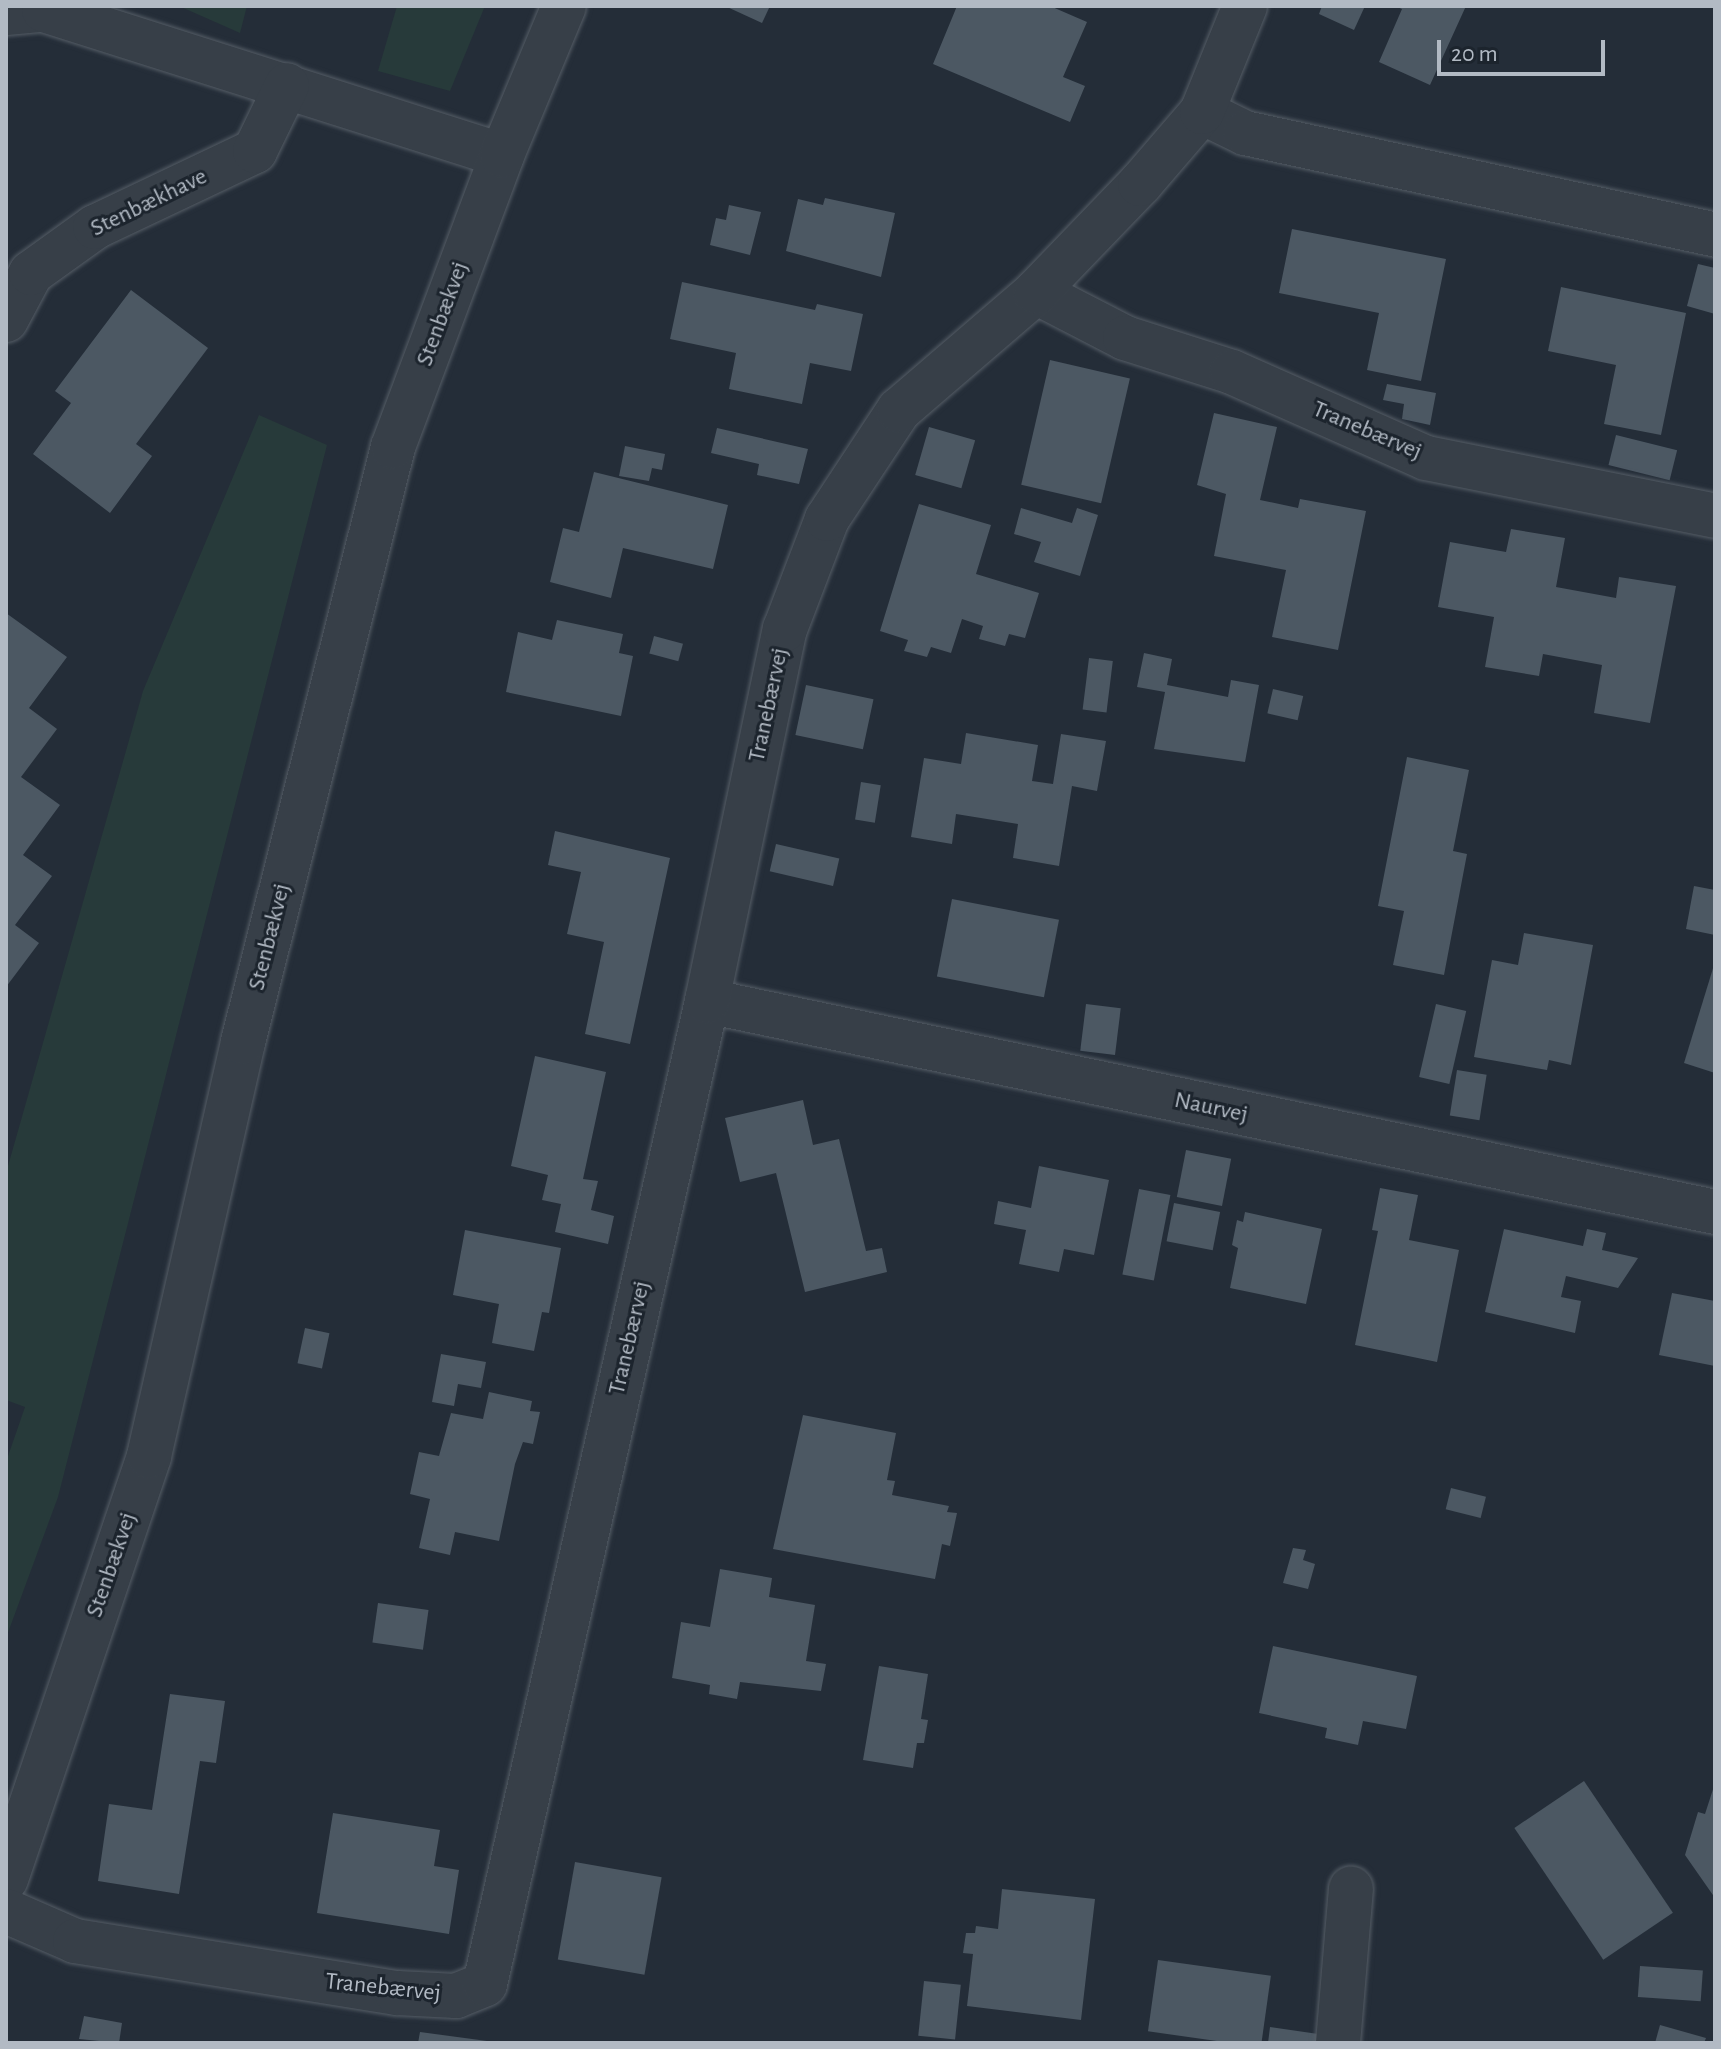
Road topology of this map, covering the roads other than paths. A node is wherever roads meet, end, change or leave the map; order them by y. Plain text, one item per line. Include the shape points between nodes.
1 (564, 6) edge
2 (1245, 6) edge
3 (6, 13) edge
4 (287, 85) junction
5 (1202, 112) junction
6 (502, 155) junction
7 (1715, 235) edge
8 (1036, 292) junction
9 (6, 320) edge
10 (1715, 516) edge
11 (707, 1001) junction
12 (1715, 1212) edge
13 (6, 1879) edge
14 (1351, 1889) dead end
15 (6, 1911) edge
16 (1338, 2043) edge

1 - 6 street, Stenbækvej
2 - 5 street, Tranebærvej
3 - 4 street via 44,10
4 - 6 street
4 - 9 street, Stenbækhave via 255,151 95,227 31,273
5 - 7 street via 1245,133
5 - 8 street, Tranebærvej
6 - 13 street, Stenbækvej via 393,447 237,1068 149,1456
8 - 10 street, Tranebærvej via 1125,338 1232,372 1426,458
8 - 11 street, Tranebærvej via 899,410 827,519 785,629
11 - 12 street, Naurvej
11 - 15 street, Tranebærvej via 485,1984 456,1996 408,1995 75,1941
14 - 16 street

